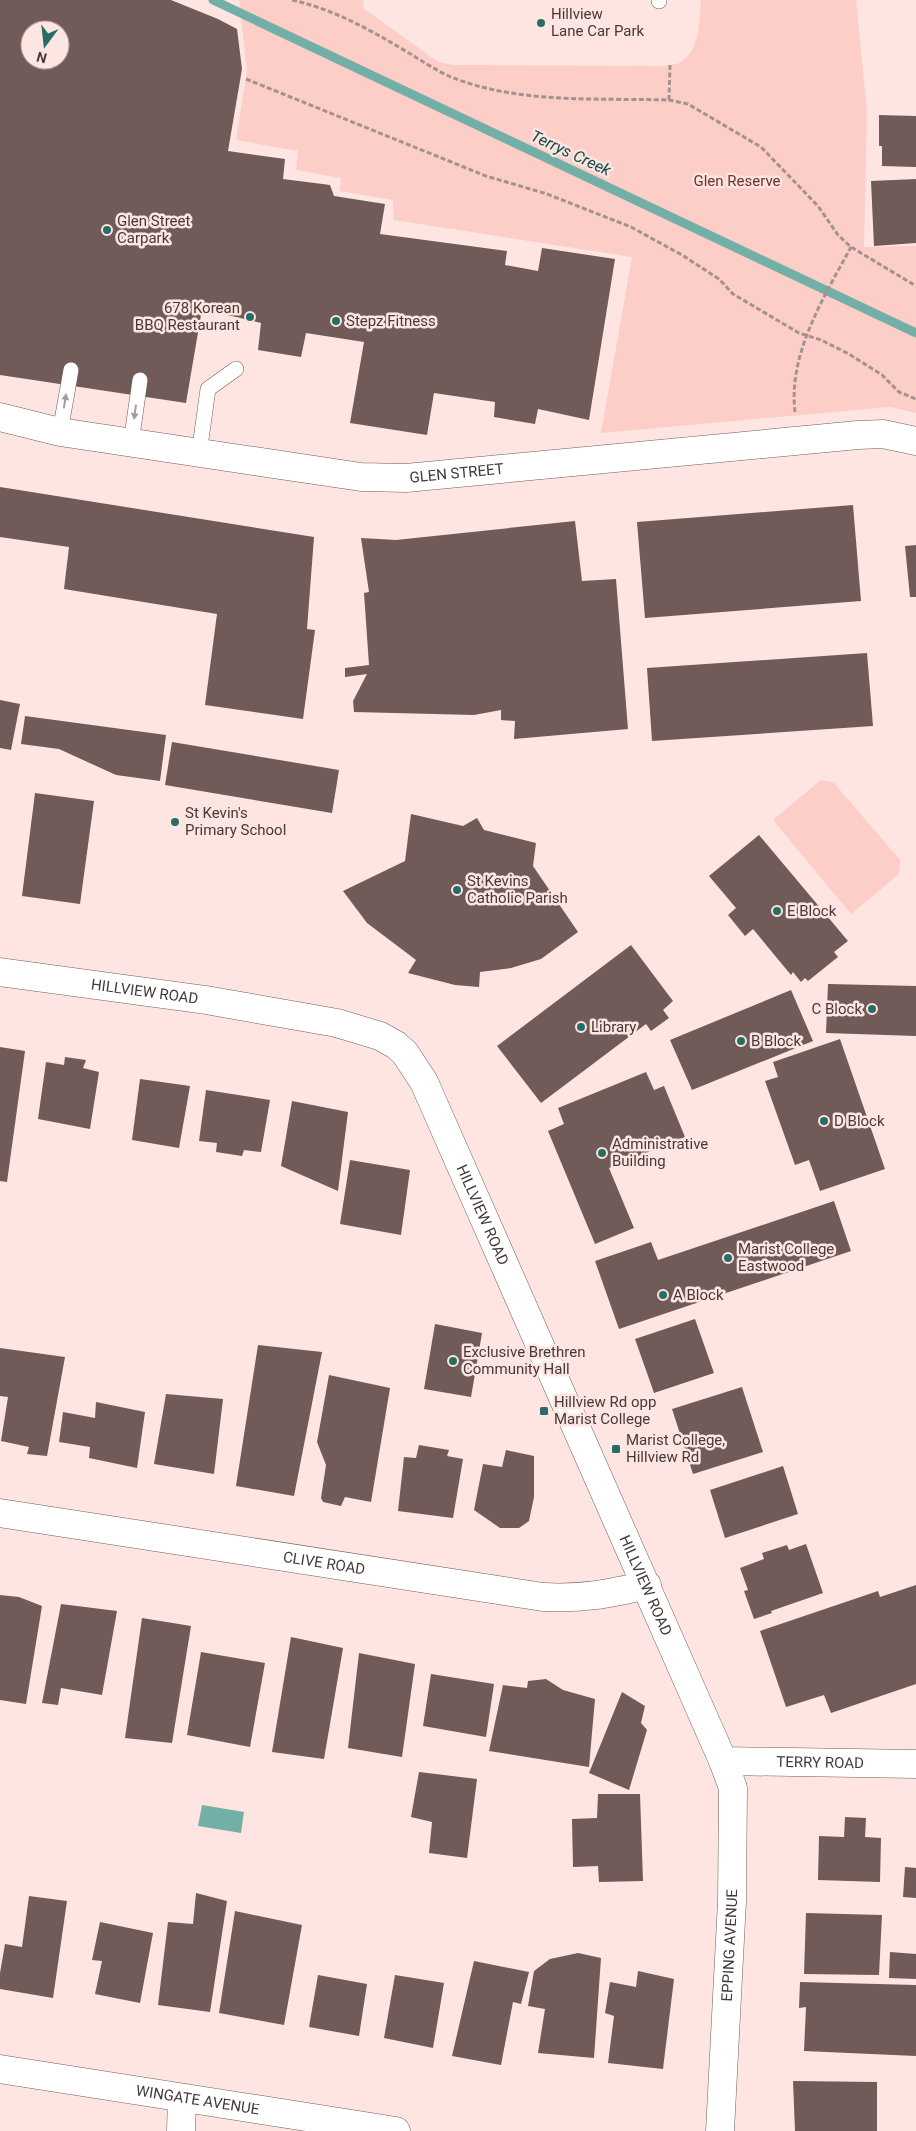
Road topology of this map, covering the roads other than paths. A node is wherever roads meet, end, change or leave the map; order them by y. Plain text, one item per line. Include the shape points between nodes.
1 (236, 369) dead end
2 (71, 370) dead end
3 (140, 380) dead end
4 (0, 417) edge
5 (60, 432) junction
6 (916, 441) edge
7 (131, 443) junction
8 (199, 454) junction
9 (0, 972) edge
10 (0, 1512) edge
11 (646, 1585) junction
12 (723, 1760) junction
13 (916, 1764) edge
14 (0, 2069) edge
15 (182, 2098) junction
16 (181, 2131) edge
17 (396, 2131) edge
18 (720, 2131) edge

1 - 8 lane via 208,389
5 -> 2 lane
3 -> 7 lane
4 - 5 street, GLEN STREET
5 - 7 street, GLEN STREET
6 - 8 street, GLEN STREET via 883,434 406,478 361,477
7 - 8 street, GLEN STREET
9 - 11 street, HILLVIEW ROAD via 206,1000 337,1023 380,1036 405,1053 424,1082
10 - 11 street, CLIVE ROAD via 542,1597 574,1599 603,1596
11 - 12 street, HILLVIEW ROAD
12 - 13 street, TERRY ROAD
12 - 18 street, EPPING AVENUE via 734,1788 732,1900
14 - 15 street, WINGATE AVENUE
15 - 16 street
15 - 17 street, WINGATE AVENUE

